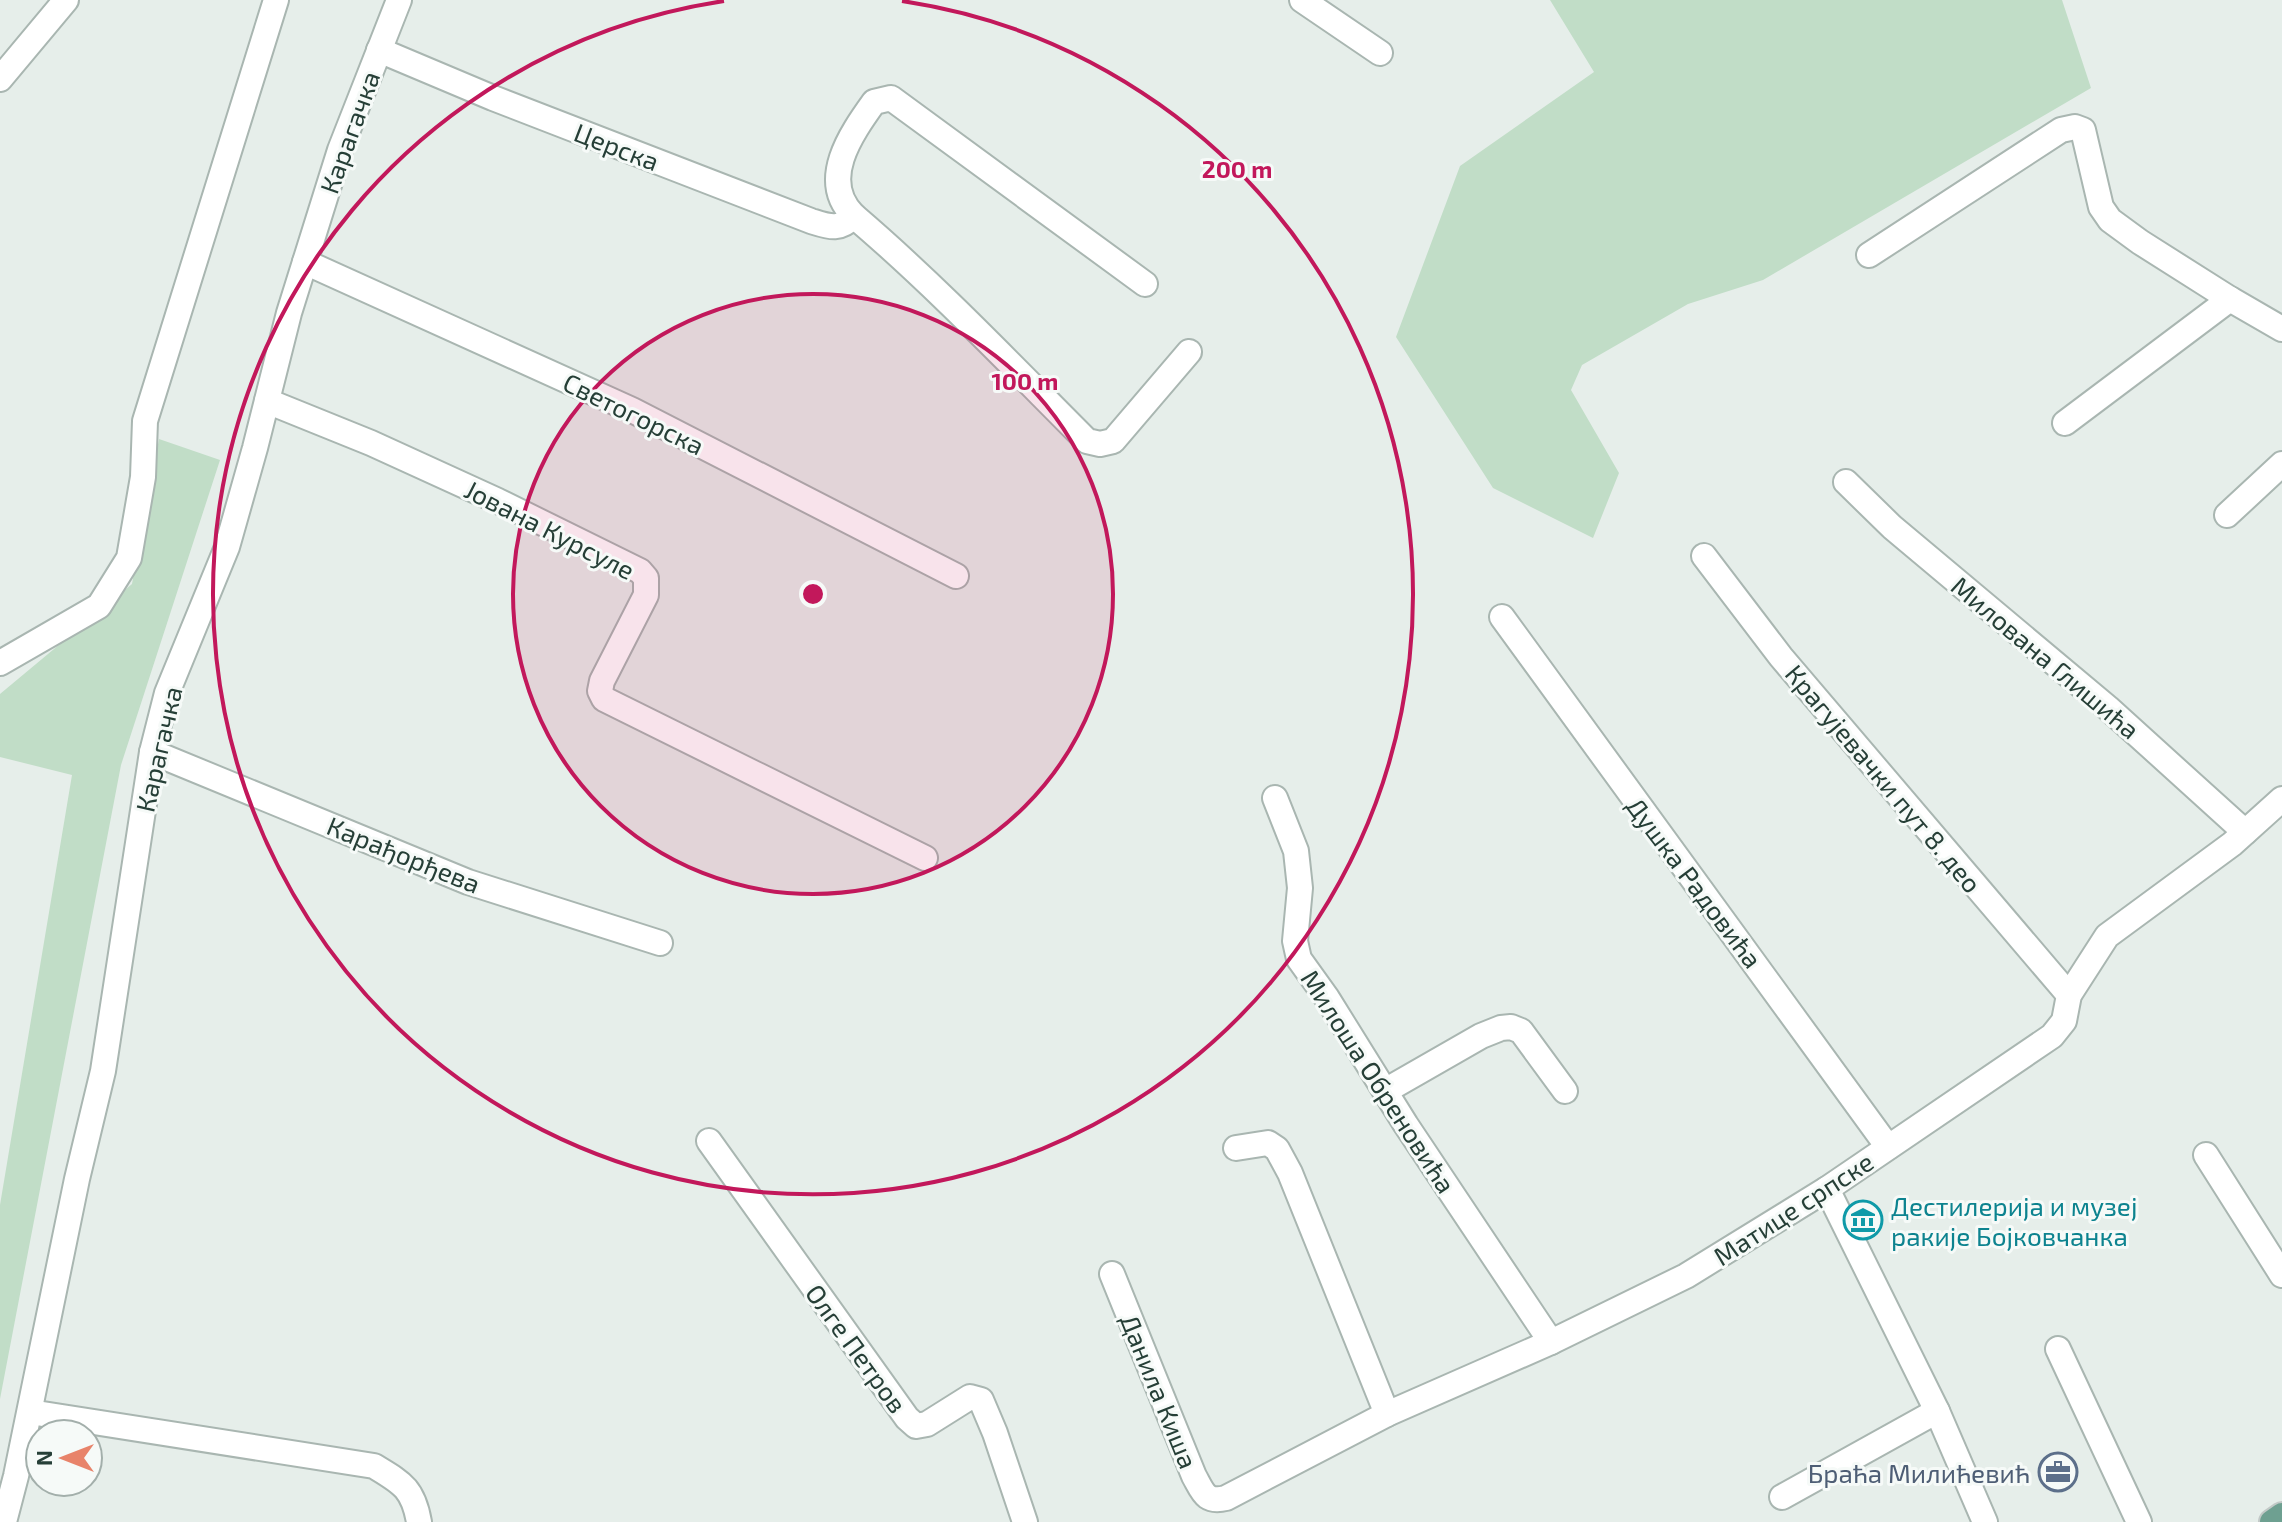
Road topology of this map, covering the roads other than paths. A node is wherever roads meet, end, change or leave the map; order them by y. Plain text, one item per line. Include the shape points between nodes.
1 (66, 0) edge
2 (276, 0) edge
3 (399, 0) edge
4 (1302, 0) edge
5 (379, 50) junction
6 (1380, 53) dead end
7 (0, 79) edge
8 (854, 216) junction
9 (1869, 255) dead end
10 (305, 262) junction
11 (1145, 284) dead end
12 (2230, 299) junction
13 (2282, 329) edge
14 (1189, 352) dead end
15 (267, 401) junction
16 (2065, 423) dead end
17 (2282, 464) edge
18 (1846, 482) dead end
19 (2227, 515) dead end
20 (1704, 556) dead end
21 (956, 576) dead end
22 (1502, 617) dead end
23 (0, 663) edge
24 (152, 752) junction
25 (1275, 798) dead end
26 (2282, 799) edge
27 (2245, 832) junction
28 (925, 858) dead end
29 (660, 943) dead end
30 (2069, 995) junction
31 (1385, 1091) junction
32 (1565, 1091) dead end
33 (709, 1141) dead end
34 (1888, 1147) junction
35 (1236, 1148) dead end
36 (2206, 1155) dead end
37 (1827, 1189) junction
38 (1112, 1274) dead end
39 (2282, 1275) edge
40 (1551, 1342) junction
41 (2058, 1349) dead end
42 (1937, 1411) junction
43 (30, 1412) junction
44 (1387, 1414) junction
45 (1782, 1497) dead end
46 (1216, 1500) joint
47 (2282, 1515) edge
48 (4, 1522) edge
49 (419, 1522) edge
50 (1025, 1522) edge
51 (1985, 1522) edge
52 (2139, 1522) edge
53 (2272, 1522) edge

1 - 7 street
2 - 23 street via 145,421 143,477 129,558 99,606
3 - 5 street, Карагачка
4 - 6 street
5 - 8 street, Церска via 811,221 837,227
5 - 10 street, Карагачка
8 - 11 street via 841,197 840,162 851,134 874,102 891,98
8 - 14 street via 1087,441 1113,441
9 - 12 street via 2061,130 2075,127 2083,130 2105,214
10 - 15 street, Карагачка
10 - 21 street, Светогорска via 632,410
12 - 13 street
12 - 16 street
15 - 24 street, Карагачка via 227,547 167,693
15 - 28 street, Јована Курсуле via 498,501 640,571 646,578 646,595 602,681 604,699
17 - 19 street
18 - 27 street, Милована Глишића
20 - 30 street, Крагујевачки пут 8. део via 1781,657
22 - 34 street, Душка Радовића
24 - 29 street, Карађорђева via 468,882
24 - 43 street, Карагачка via 103,1071
25 - 31 street, Милоша Обреновића via 1296,851 1299,959
26 - 27 street, Матице српске
27 - 30 street, Матице српске via 2107,936
30 - 34 street, Матице српске via 2064,1021 2052,1036
31 - 32 street via 1481,1036 1511,1027 1521,1031
31 - 40 street, Милоша Обреновића
33 - 50 street, Олге Петров via 907,1418 916,1426 927,1424 970,1397 981,1400
34 - 37 street, Матице српске
35 - 44 street via 1268,1143 1277,1149
36 - 39 street
37 - 40 street, Матице српске via 1686,1276
37 - 42 street
38 - 46 street, Данила Киша via 1194,1476 1209,1499
40 - 44 street, Матице српске
41 - 52 street
42 - 45 street
42 - 51 street
43 - 48 street, Карагачка
43 - 49 street via 374,1466 412,1495
44 - 46 street, Матице српске
47 - 53 main road

